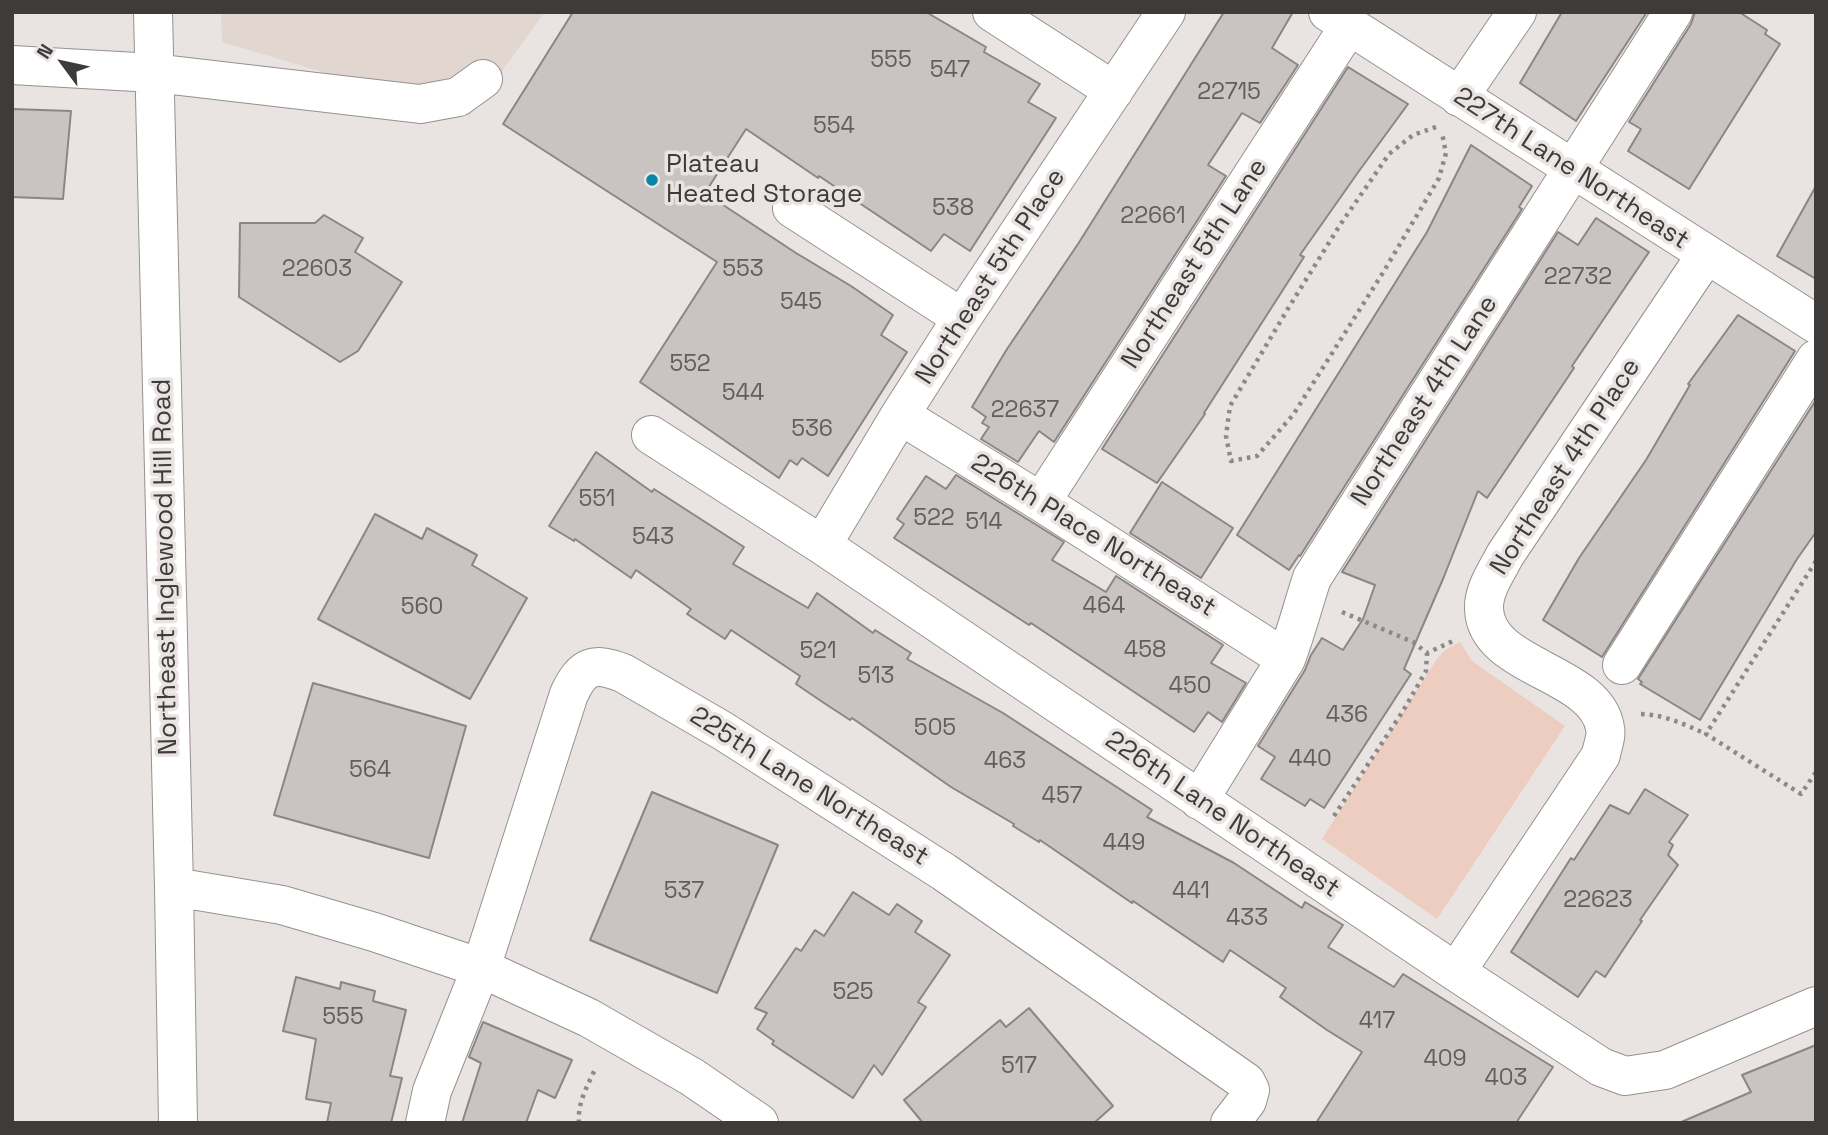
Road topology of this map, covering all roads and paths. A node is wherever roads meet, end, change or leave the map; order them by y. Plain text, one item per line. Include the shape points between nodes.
1 (153, 12) edge
2 (992, 12) edge
3 (1166, 12) edge
4 (1517, 12) edge
5 (1673, 12) edge
6 (1338, 19) edge
7 (12, 65) edge
8 (154, 73) junction
9 (483, 79) dead end
10 (1114, 91) junction
11 (1459, 97) junction
12 (1439, 129) joint
13 (1572, 170) junction
14 (792, 208) dead end
15 (1706, 255) junction
16 (962, 318) junction
17 (1816, 324) edge
18 (1816, 359) edge
19 (900, 415) junction
20 (651, 435) dead end
21 (1041, 502) junction
22 (822, 545) junction
23 (1816, 561) edge
24 (1306, 597) junction
25 (1464, 637) dead end
26 (1427, 653) junction
27 (1286, 659) junction
28 (1622, 665) dead end
29 (1632, 716) dead end
30 (1706, 734) junction
31 (1816, 772) edge
32 (1199, 800) junction
33 (1334, 816) dead end
34 (174, 887) junction
35 (481, 968) junction
36 (1456, 972) junction
37 (1816, 1006) edge
38 (597, 1067) dead end
39 (178, 1123) edge
40 (425, 1123) edge
41 (579, 1123) edge
42 (759, 1123) edge
43 (1230, 1123) edge

1 - 8 street, Northeast Inglewood Hill Road
2 - 10 street
3 - 10 street, Northeast 5th Place
4 - 11 street
5 - 13 street, Northeast 4th Lane
6 - 11 street, 227th Lane Northeast
6 - 21 street, Northeast 5th Lane
7 - 8 street
8 - 9 street via 420,104 457,97
8 - 34 street, Northeast Inglewood Hill Road
10 - 16 street, Northeast 5th Place
11 - 13 street, 227th Lane Northeast
12 - 12 path via 1413,135 1389,154 1340,225 1230,406 1226,436 1231,461 1256,456 1293,415 1384,271 1439,178 1446,153
13 - 15 street, 227th Lane Northeast
13 - 24 street, Northeast 4th Lane via 1312,578
14 - 16 street
15 - 17 street, 227th Lane Northeast
15 - 36 street, Northeast 4th Place via 1489,584 1483,608 1487,627 1500,645 1584,695 1599,711 1606,730 1601,755
16 - 19 street, Northeast 5th Place
18 - 28 street
19 - 21 street, 226th Place Northeast
19 - 22 street, Northeast 5th Place
20 - 22 street, 226th Lane Northeast
21 - 27 street, 226th Place Northeast
22 - 32 street, 226th Lane Northeast
23 - 30 path
24 - 26 path via 1395,633
24 - 27 street, Northeast 4th Lane
25 - 26 path
26 - 33 path via 1426,671
27 - 32 street, Northeast 4th Lane
29 - 30 path via 1656,715
30 - 31 path via 1801,794
32 - 36 street, 226th Lane Northeast
34 - 35 street via 282,905
34 - 39 street, Northeast Inglewood Hill Road
35 - 40 street via 432,1091
35 - 42 street via 589,1018 694,1078
35 - 43 street, 225th Lane Northeast via 569,694 589,668 606,667 723,731 944,872 1246,1082 1250,1090 1247,1101
36 - 37 street, 226th Lane Northeast via 1601,1067 1625,1076 1665,1070
38 - 41 path via 578,1112

